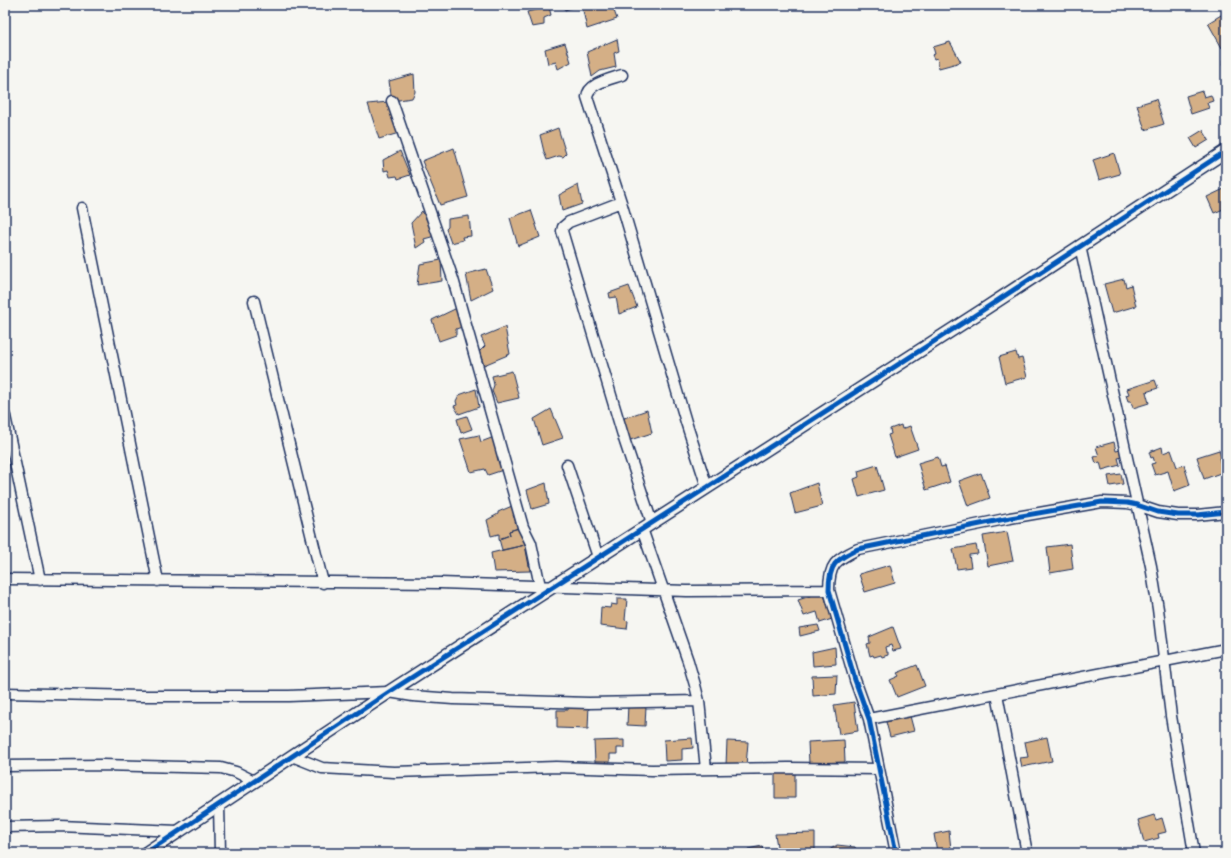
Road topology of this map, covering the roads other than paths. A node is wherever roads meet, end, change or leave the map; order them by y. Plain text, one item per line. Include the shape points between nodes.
1 (622, 75) dead end
2 (392, 101) dead end
3 (1226, 151) edge
4 (621, 202) junction
5 (82, 208) dead end
6 (1080, 246) junction
7 (254, 300) dead end
8 (5, 416) edge
9 (567, 465) dead end
10 (707, 487) junction
11 (1137, 504) junction
12 (1226, 512) edge
13 (647, 526) junction
14 (598, 558) junction
15 (5, 579) edge
16 (40, 580) junction
17 (158, 581) junction
18 (323, 583) junction
19 (540, 586) junction
20 (553, 587) junction
21 (664, 590) junction
22 (829, 590) junction
23 (1226, 649) edge
24 (1164, 661) junction
25 (389, 692) junction
26 (5, 693) edge
27 (998, 694) junction
28 (699, 701) junction
29 (869, 719) junction
30 (292, 756) junction
31 (5, 766) edge
32 (706, 769) junction
33 (879, 769) junction
34 (254, 781) junction
35 (219, 804) junction
36 (5, 827) edge
37 (178, 831) junction
38 (146, 853) edge
39 (220, 853) edge
40 (896, 853) edge
41 (1027, 853) edge
42 (1194, 853) edge

1 - 4 street via 592,86 587,92
2 - 19 street via 453,279 523,526 531,543
3 - 6 street
4 - 10 street
4 - 13 street via 569,222 563,226 562,231 625,442
5 - 17 street
6 - 10 street
6 - 11 street
7 - 18 street
8 - 16 street
9 - 14 street
10 - 13 street
11 - 12 street via 1158,512 1178,515
11 - 22 street via 1102,502 1077,506 858,550 841,558 834,565 829,575
11 - 24 street via 1151,566
13 - 14 street
13 - 21 street
14 - 20 street
15 - 16 street
16 - 17 street
17 - 18 street
18 - 19 street
19 - 20 street
20 - 21 street
20 - 25 street
21 - 22 street
21 - 28 street
22 - 29 street
23 - 24 street
24 - 27 street
24 - 42 street
25 - 26 street via 289,696
25 - 28 street via 453,699
25 - 30 street
27 - 29 street
27 - 41 street
28 - 32 street
29 - 33 street
30 - 32 street via 322,768 394,772 556,767
30 - 34 street
31 - 34 street via 221,768
32 - 33 street
33 - 40 street
34 - 35 street
35 - 37 street
35 - 39 street
36 - 37 street via 60,826
37 - 38 street

